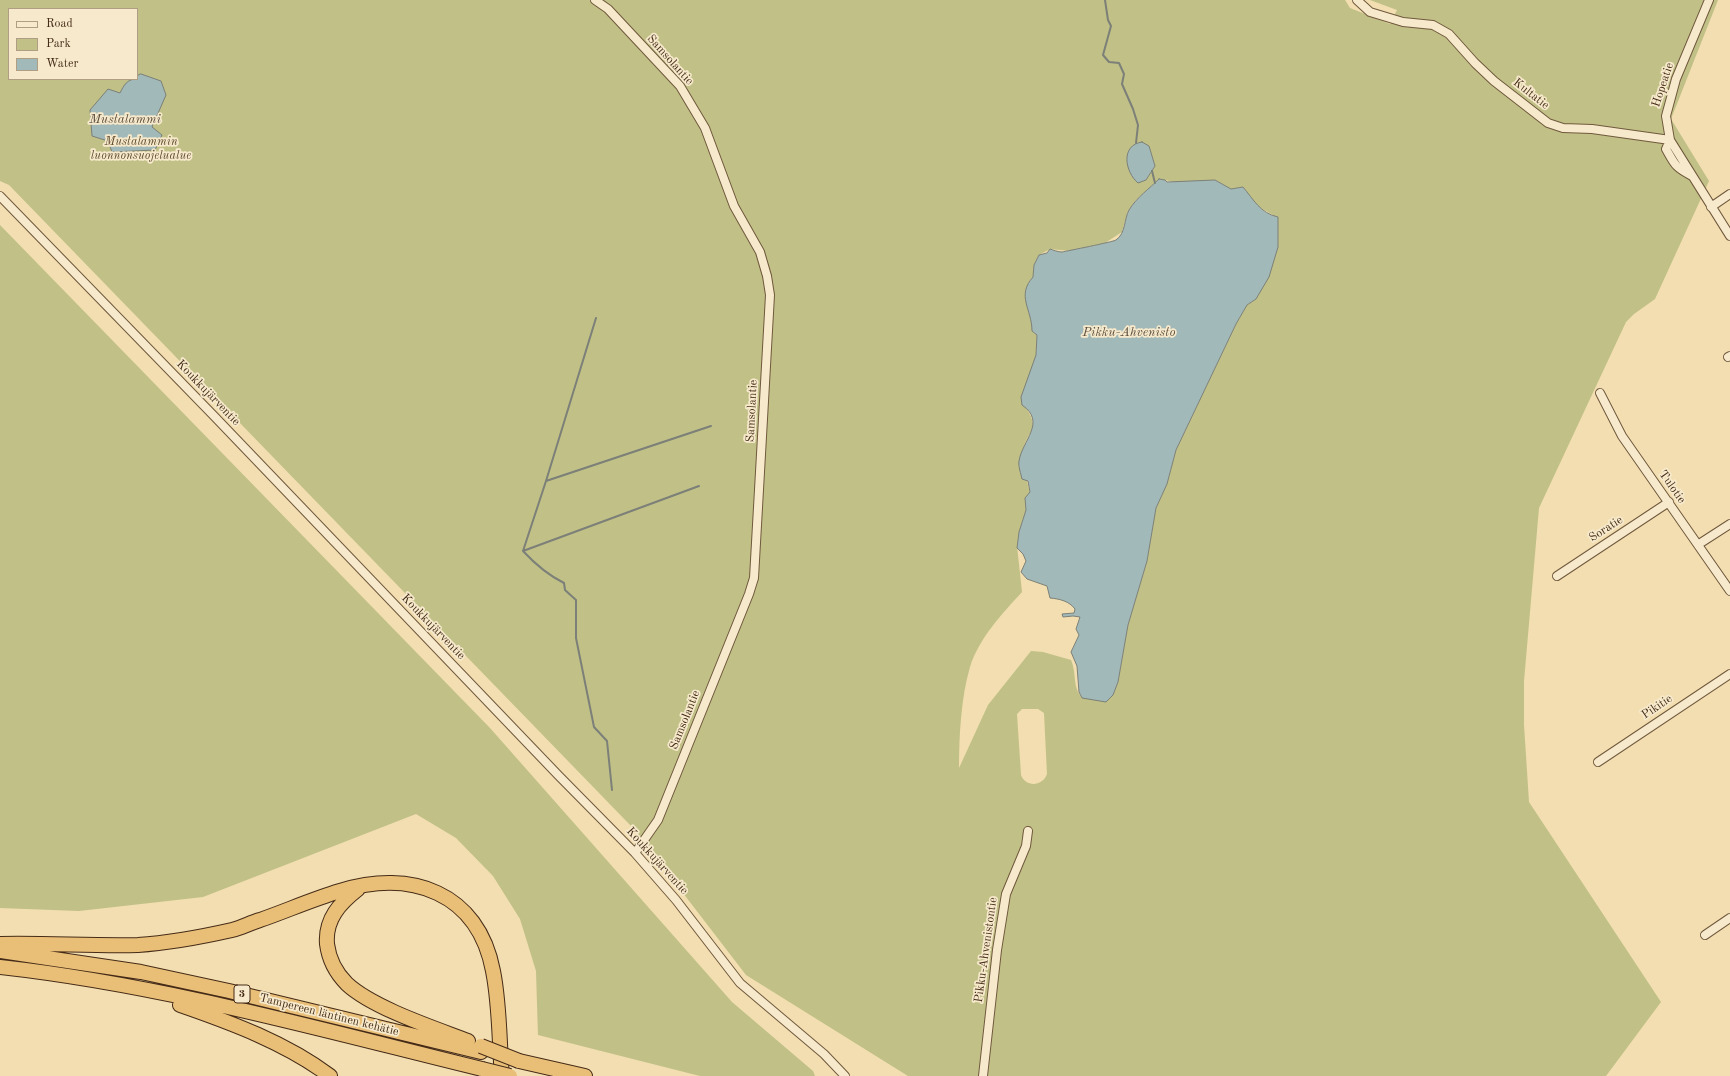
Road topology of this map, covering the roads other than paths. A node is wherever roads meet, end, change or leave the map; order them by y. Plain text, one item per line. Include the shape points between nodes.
1 (595, 0) edge
2 (1357, 0) edge
3 (1709, 0) edge
4 (1670, 140) junction
5 (1730, 194) edge
6 (0, 196) edge
7 (1711, 207) junction
8 (1730, 236) edge
9 (1600, 393) dead end
10 (1669, 502) junction
11 (1730, 524) edge
12 (1699, 544) junction
13 (1557, 576) dead end
14 (1730, 591) edge
15 (1730, 674) edge
16 (1598, 762) dead end
17 (1028, 831) dead end
18 (636, 853) junction
19 (363, 885) junction
20 (1730, 918) edge
21 (1706, 935) dead end
22 (0, 944) edge
23 (0, 951) edge
24 (0, 967) edge
25 (129, 987) junction
26 (481, 1049) junction
27 (330, 1076) edge
28 (502, 1076) edge
29 (510, 1076) edge
30 (585, 1076) edge
31 (845, 1076) edge
32 (983, 1076) edge

1 - 18 street, Samsolantie via 608,9 680,86 705,128 734,206 760,252 770,295 754,578 658,820
2 - 4 street, Kultatie via 1370,12 1403,22 1433,25 1449,34 1494,81 1548,122 1563,128 1592,129
3 - 4 street, Hopeatie via 1669,99 1666,116
4 - 7 street via 1666,149 1675,165 1692,176
5 - 7 street
6 - 18 street, Koukkujärventie
7 - 8 street
9 - 10 street, Tulotie via 1622,436
10 - 12 street, Tulotie
10 - 13 street, Soratie
11 - 12 street
12 - 14 street, Tulotie
15 - 16 street, Pikitie
17 - 32 street, Pikku-Ahvenistontie via 1026,846 1006,894
18 - 31 street, Koukkujärventie via 740,982 824,1054
19 - 22 highway via 233,930 173,941 117,945
19 - 26 highway via 338,907 329,924 327,944 333,967 357,992 373,1001
19 - 28 highway via 401,882 431,890 458,906 472,922 485,945 493,970
20 - 21 street
23 - 26 highway, Tampereen läntinen kehätie / 3 via 141,972
24 - 25 highway, Tampereen läntinen kehätie / 3
25 - 27 highway via 241,1027 278,1044
25 - 29 highway, Tampereen läntinen kehätie / 3, bridge via 226,1007
26 - 30 highway, Tampereen läntinen kehätie / 3, bridge via 519,1061

